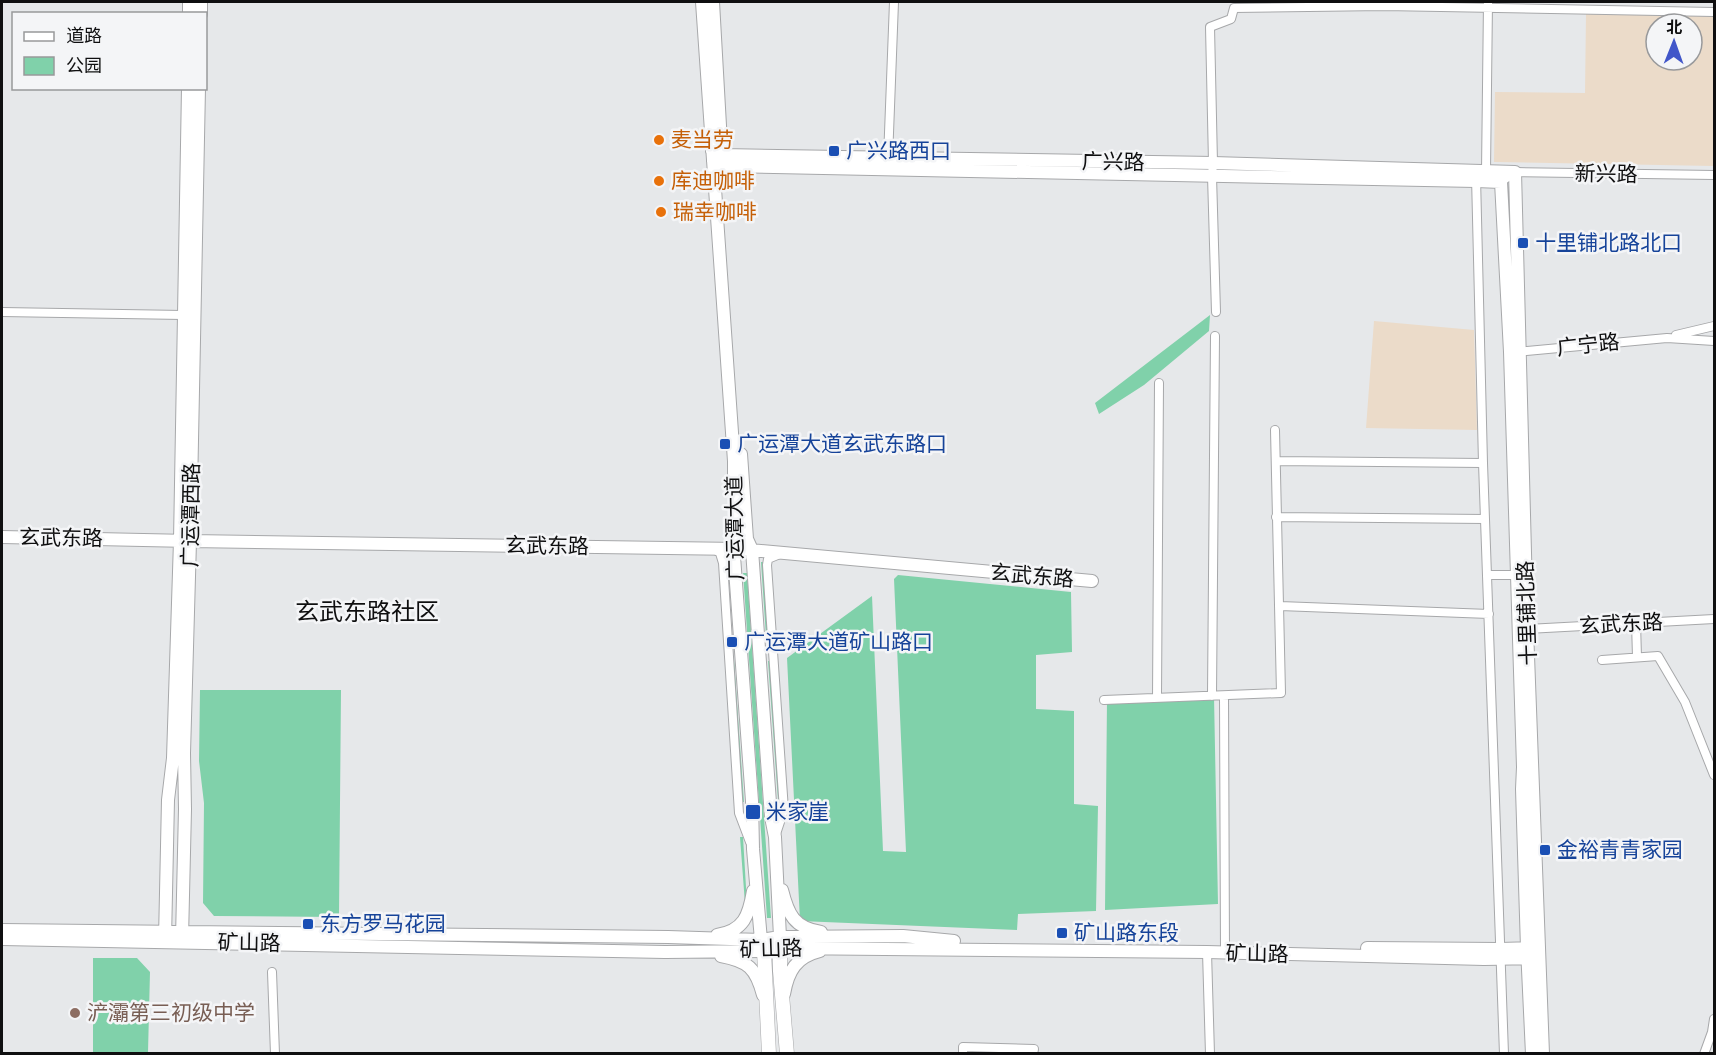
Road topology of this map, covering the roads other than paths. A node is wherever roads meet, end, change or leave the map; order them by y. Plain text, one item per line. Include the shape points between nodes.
1 (702, 2) edge
2 (713, 2) edge
3 (894, 2) edge
4 (1488, 5) edge
5 (1714, 12) edge
6 (188, 90) edge
7 (200, 90) edge
8 (717, 158) junction
9 (888, 159) junction
10 (1212, 170) junction
11 (1515, 172) junction
12 (1480, 174) junction
13 (1714, 175) edge
14 (1501, 182) junction
15 (2, 312) edge
16 (1216, 312) dead end
17 (183, 315) junction
18 (1714, 326) edge
19 (1215, 336) dead end
20 (1667, 338) junction
21 (1714, 340) edge
22 (1515, 352) junction
23 (1159, 383) dead end
24 (1275, 430) dead end
25 (1276, 461) junction
26 (1483, 463) junction
27 (1276, 517) junction
28 (1485, 519) junction
29 (2, 537) edge
30 (185, 541) junction
31 (708, 548) junction
32 (745, 549) junction
33 (790, 553) junction
34 (1488, 575) junction
35 (1517, 575) junction
36 (1092, 581) dead end
37 (1280, 606) junction
38 (1489, 614) junction
39 (1714, 619) edge
40 (1636, 623) junction
41 (1527, 629) junction
42 (772, 638) junction
43 (1637, 657) junction
44 (1602, 660) dead end
45 (761, 672) junction
46 (1212, 696) junction
47 (1224, 696) junction
48 (1157, 698) junction
49 (1104, 700) dead end
50 (1714, 775) edge
51 (774, 837) junction
52 (753, 849) junction
53 (777, 870) junction
54 (755, 875) junction
55 (2, 930) edge
56 (846, 936) junction
57 (165, 937) junction
58 (182, 937) junction
59 (696, 938) junction
60 (2, 939) edge
61 (779, 942) junction
62 (763, 946) junction
63 (835, 948) junction
64 (1225, 950) junction
65 (690, 951) junction
66 (1207, 952) junction
67 (1534, 953) junction
68 (1500, 954) junction
69 (272, 972) dead end
70 (783, 1002) junction
71 (766, 1012) junction
72 (1714, 1019) edge
73 (767, 1032) junction
74 (275, 1053) edge
75 (760, 1053) edge
76 (769, 1053) edge
77 (787, 1053) edge
78 (963, 1053) edge
79 (1034, 1053) edge
80 (1210, 1053) edge
81 (1504, 1053) edge
82 (1532, 1053) edge
83 (1543, 1053) edge
84 (1704, 1053) edge

1 - 8 street, 广运潭大道
2 - 8 street, 广运潭大道
3 - 9 street
4 - 5 street
4 - 10 street via 1233,8 1231,19 1210,27
4 - 12 street
6 - 17 street, 广运潭西路
7 - 30 street, 广运潭西路
8 - 9 street, 广兴路
8 - 10 street, 广兴路
8 - 32 street, 广运潭大道
9 - 10 street, 广兴路
10 - 12 street, 广兴路
10 - 16 street
11 - 12 street, 广兴路
11 - 13 street, 新兴路
11 - 14 street
11 - 22 street, 十里铺北路
12 - 14 street, 广兴路
12 - 26 street
14 - 22 street, 十里铺北路
15 - 17 street
17 - 30 street, 广运潭西路
18 - 20 street, 广宁路
19 - 46 street
20 - 21 street, 广宁路
20 - 22 street, 广宁路
22 - 35 street, 十里铺北路
22 - 41 street, 十里铺北路
23 - 48 street
24 - 25 street
25 - 26 street
25 - 27 street
26 - 28 street
27 - 28 street
27 - 37 street
28 - 34 street
29 - 30 street, 玄武东路
30 - 31 street, 玄武东路
30 - 57 street, 广运潭西路 via 168,800
30 - 58 street, 广运潭西路
31 - 32 street, 玄武东路
31 - 52 street via 717,550 723,563 739,813
32 - 33 street, 玄武东路
32 - 45 street, 广运潭大道
32 - 52 street, 广运潭大道 via 734,556
33 - 36 street, 玄武东路
33 - 42 street via 774,555 767,562
34 - 35 street
34 - 38 street
35 - 67 street, 十里铺北路
37 - 38 street
37 - 47 street via 1281,693
38 - 68 street
39 - 40 street, 玄武东路
40 - 41 street, 玄武东路
40 - 43 street
41 - 67 street, 十里铺北路
42 - 45 street
42 - 51 street via 784,810
43 - 44 street
43 - 50 street via 1658,656 1685,702
45 - 51 street, 广运潭大道
46 - 47 street
46 - 48 street
47 - 64 street
48 - 49 street
51 - 53 street, 广运潭大道
52 - 54 street, 广运潭大道
53 - 56 street via 789,912 798,924
53 - 61 street, 广运潭大道
54 - 59 street via 749,910 742,923 726,934
54 - 62 street, 广运潭大道
55 - 57 street, 矿山路
56 - 61 street, 矿山路
56 - 64 street, 矿山路
57 - 58 street, 矿山路
57 - 60 street, 矿山路
58 - 59 street, 矿山路
58 - 65 street, 矿山路
59 - 62 street, 矿山路
61 - 62 street, 矿山路
61 - 63 street, 矿山路
61 - 70 main road, 广运潭大道
62 - 65 street, 矿山路
62 - 71 main road, 广运潭大道
63 - 66 street, 矿山路
63 - 70 street via 798,961
64 - 66 street, 矿山路
64 - 68 street, 矿山路
65 - 71 street via 748,964 757,976
66 - 80 street
67 - 68 street, 矿山路
67 - 82 street, 十里铺北路
67 - 83 street, 十里铺北路
68 - 81 street
69 - 74 street
70 - 77 main road, 广运潭大道
71 - 73 main road, 广运潭大道
72 - 84 street
73 - 75 main road
73 - 76 main road, 广运潭大道
78 - 79 street via 963,1047 1034,1049

